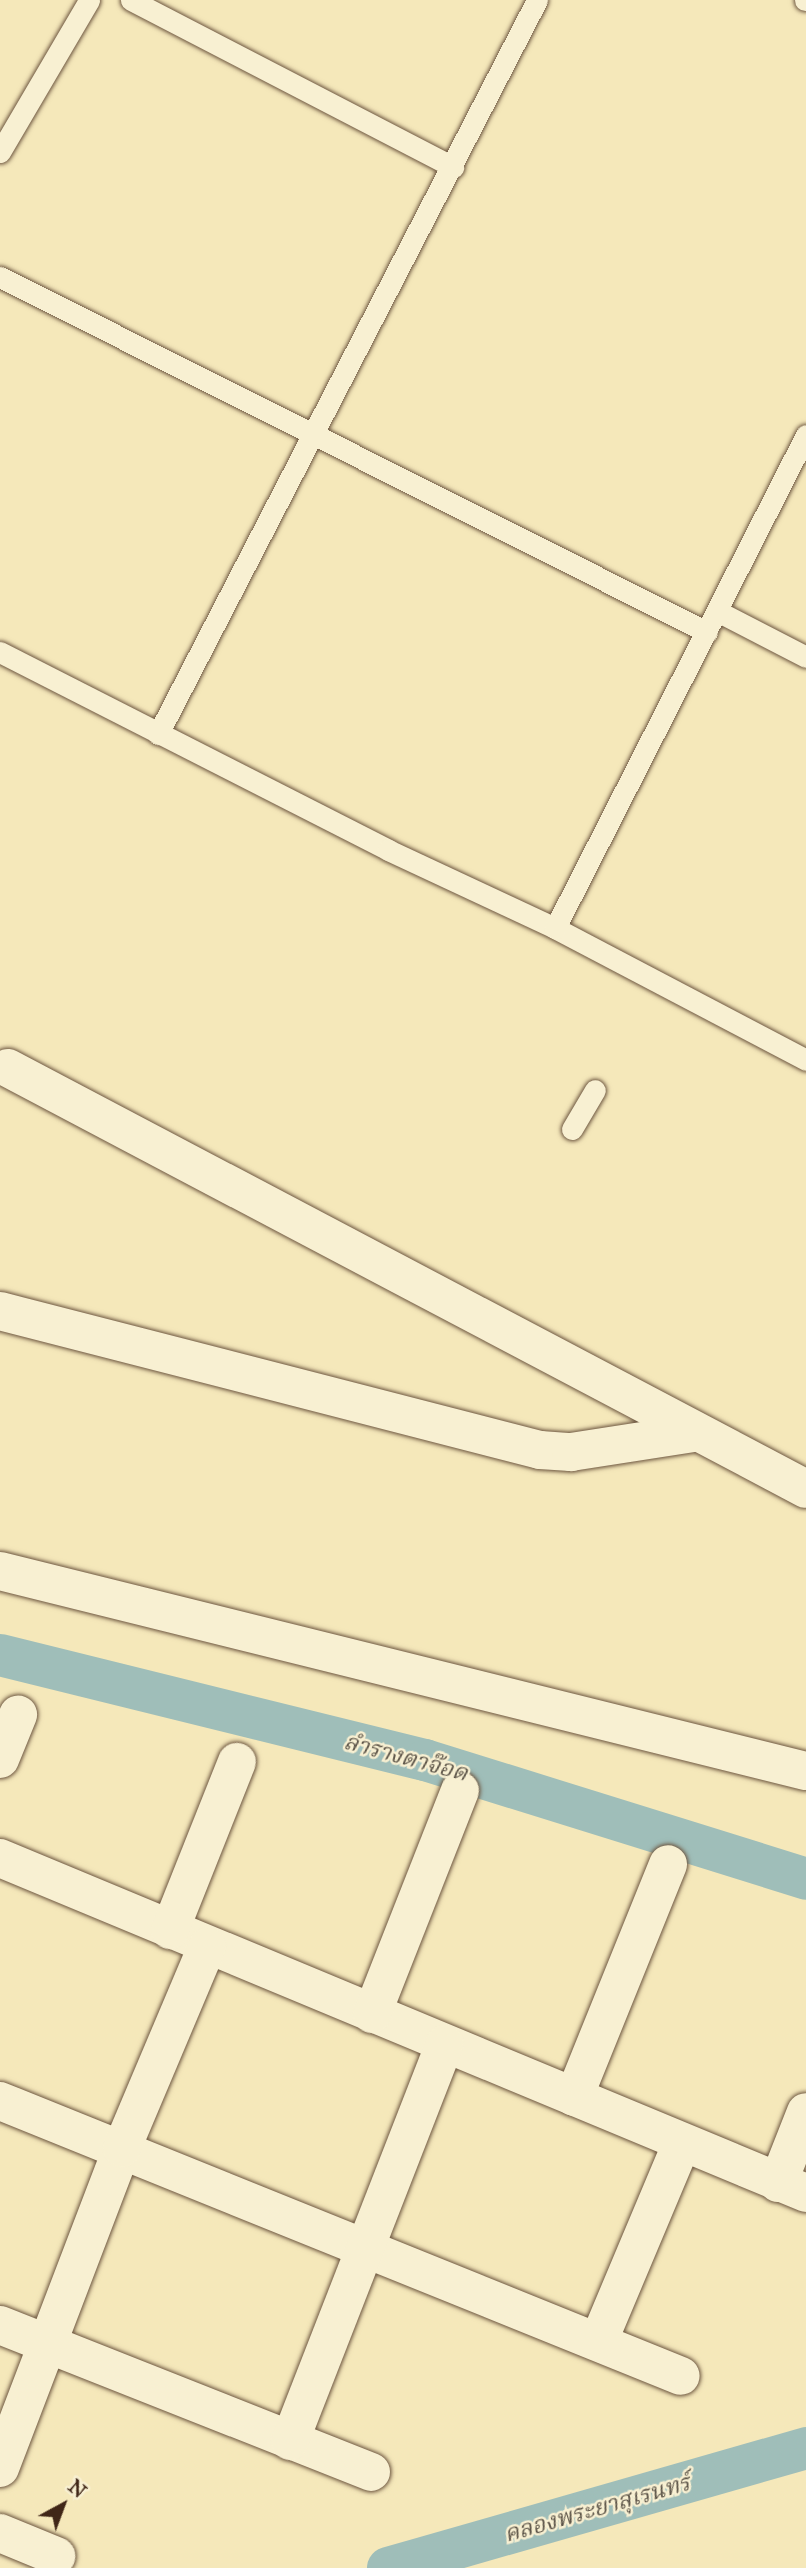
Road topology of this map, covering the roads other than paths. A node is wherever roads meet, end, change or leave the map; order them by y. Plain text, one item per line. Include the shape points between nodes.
1 (89, 0) edge
2 (131, 0) edge
3 (537, 0) edge
4 (0, 152) edge
5 (453, 167) junction
6 (0, 277) edge
7 (314, 432) junction
8 (806, 435) edge
9 (717, 611) junction
10 (707, 632) junction
11 (0, 652) edge
12 (806, 657) edge
13 (158, 734) junction
14 (555, 928) junction
15 (806, 1060) edge
16 (3, 1072) edge
17 (595, 1090) dead end
18 (572, 1129) dead end
19 (0, 1311) edge
20 (694, 1433) junction
21 (806, 1489) edge
22 (0, 1570) edge
23 (18, 1715) dead end
24 (0, 1759) edge
25 (237, 1762) dead end
26 (806, 1771) edge
27 (460, 1791) dead end
28 (0, 1858) edge
29 (668, 1864) dead end
30 (170, 1930) junction
31 (207, 1947) junction
32 (372, 2014) junction
33 (445, 2044) junction
34 (574, 2097) junction
35 (0, 2101) edge
36 (806, 2112) edge
37 (681, 2145) junction
38 (122, 2148) junction
39 (792, 2188) edge
40 (366, 2248) junction
41 (0, 2325) edge
42 (599, 2340) junction
43 (49, 2345) junction
44 (681, 2376) dead end
45 (290, 2441) junction
46 (0, 2468) edge
47 (371, 2472) dead end
48 (0, 2533) edge
49 (55, 2556) dead end

1 - 4 lane
2 - 5 lane
3 - 5 lane
5 - 7 lane
6 - 7 lane
7 - 10 lane
7 - 13 lane
8 - 9 lane
9 - 10 lane
9 - 12 lane
10 - 14 lane
11 - 13 lane
13 - 14 lane
14 - 15 lane
16 - 20 street
17 - 18 lane
19 - 20 street via 540,1450 571,1452
20 - 21 street
22 - 26 street
23 - 24 street
25 - 30 street
27 - 32 street
28 - 30 street
29 - 34 street
30 - 31 street
31 - 32 street
31 - 38 street
32 - 33 street
33 - 34 street
33 - 40 street
34 - 37 street
35 - 38 street
36 - 39 street
37 - 39 street
37 - 42 street
38 - 40 street
38 - 43 street
40 - 42 street
40 - 45 street
41 - 43 street
42 - 44 street
43 - 45 street
43 - 46 street
45 - 47 street
48 - 49 street

